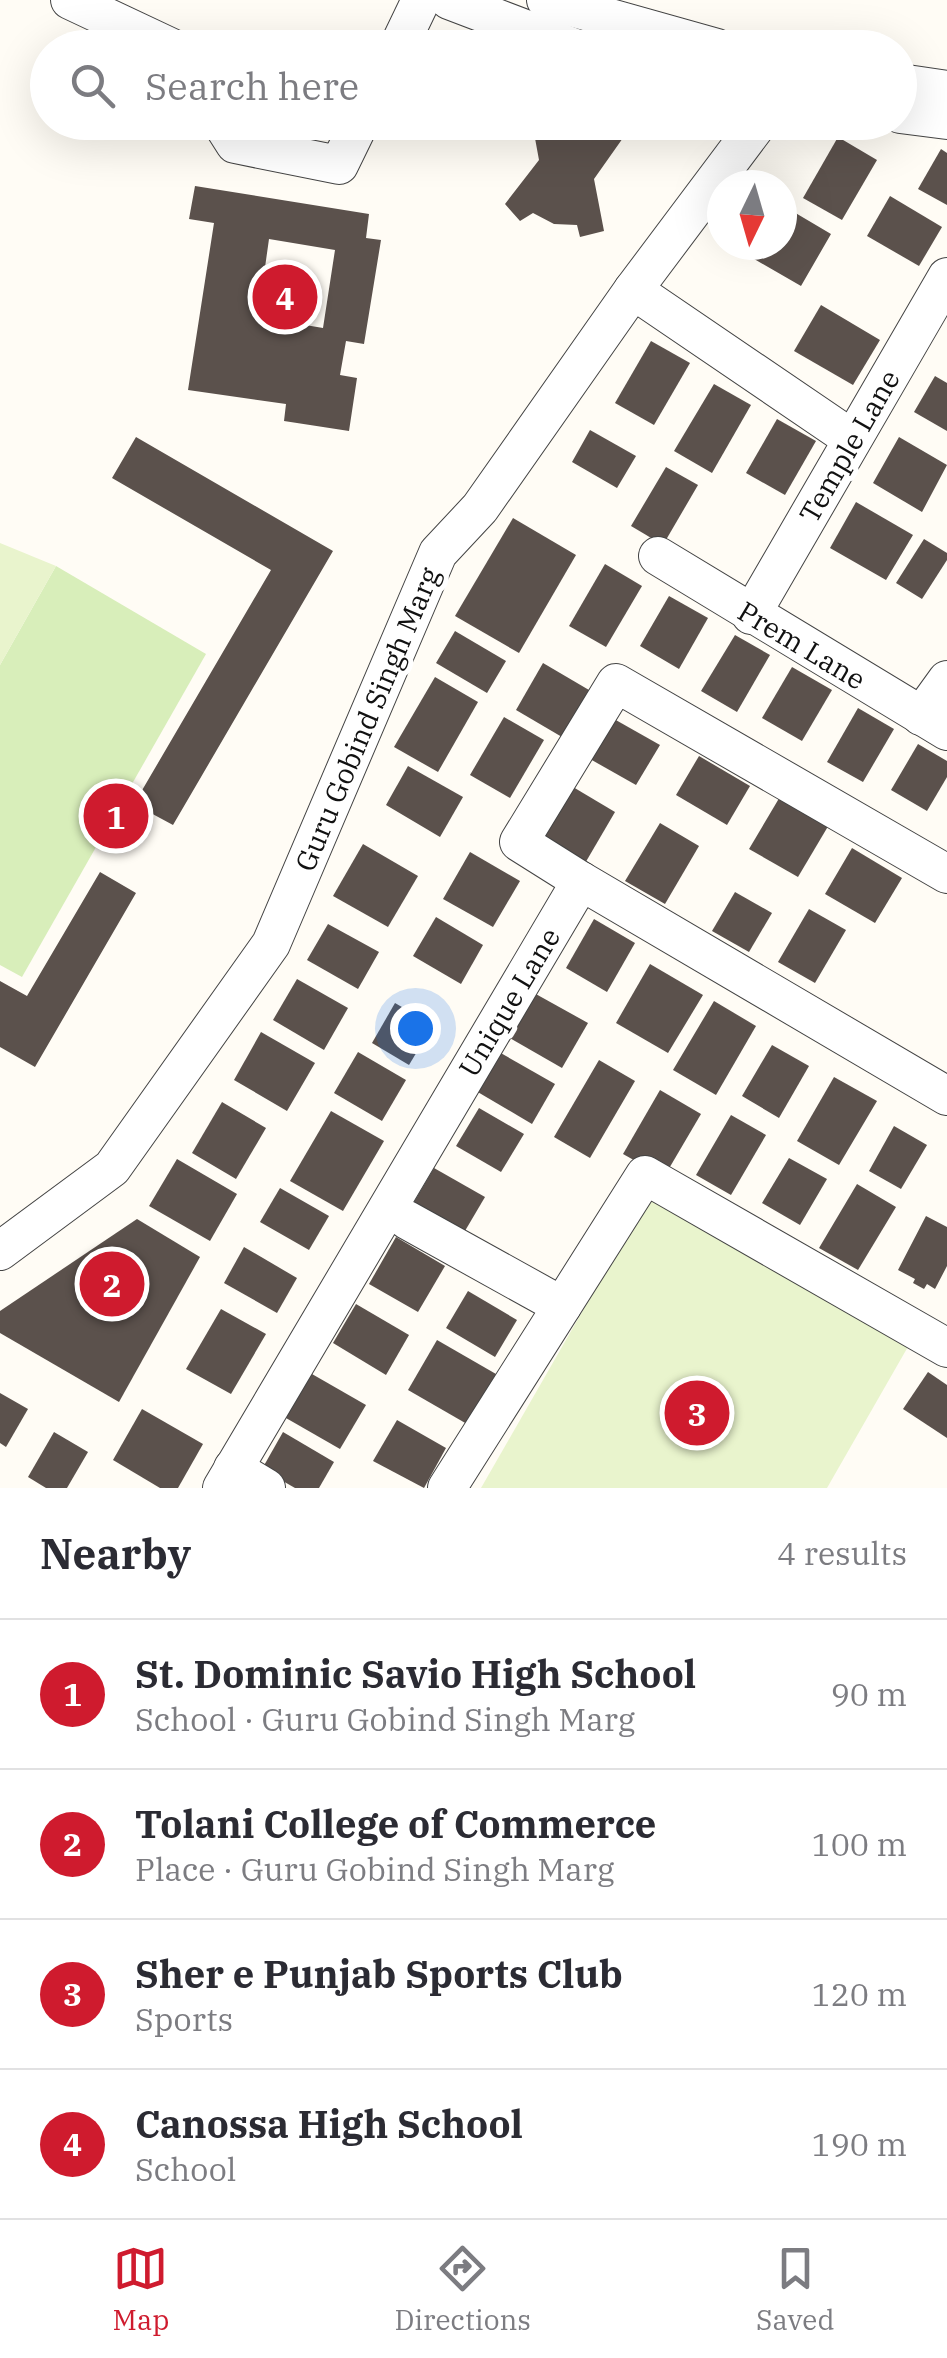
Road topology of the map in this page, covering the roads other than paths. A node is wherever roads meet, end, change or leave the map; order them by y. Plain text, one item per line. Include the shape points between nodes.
1 (70, 0) edge
2 (422, 0) edge
3 (449, 0) edge
4 (546, 0) edge
5 (521, 13) edge
6 (152, 30) edge
7 (407, 30) edge
8 (547, 30) edge
9 (652, 30) edge
10 (917, 86) edge
11 (947, 90) edge
12 (917, 116) edge
13 (947, 120) edge
14 (232, 140) edge
15 (351, 140) edge
16 (746, 140) edge
17 (947, 278) edge
18 (633, 290) junction
19 (852, 439) junction
20 (658, 556) dead end
21 (751, 615) junction
22 (947, 680) edge
23 (934, 723) edge
24 (947, 874) edge
25 (581, 881) junction
26 (947, 1096) edge
27 (406, 1220) dead end
28 (0, 1250) edge
29 (562, 1306) junction
30 (947, 1348) edge
31 (228, 1478) edge
32 (266, 1488) edge
33 (447, 1488) edge

1 - 6 street
2 - 7 street
3 - 5 street
4 - 9 street
5 - 8 street
10 - 11 street
12 - 13 street
14 - 15 street via 339,166
16 - 18 street, Guru Gobind Singh Marg
17 - 19 street, Temple Lane
18 - 19 street
18 - 28 street, Guru Gobind Singh Marg via 480,508 438,553 270,944 112,1168
19 - 21 street, Temple Lane
20 - 21 street, Prem Lane
21 - 23 street, Prem Lane
22 - 23 street
24 - 25 street via 616,683 518,842
25 - 26 street
25 - 31 street, Unique Lane
27 - 29 street
29 - 30 street via 644,1175
29 - 33 street
31 - 32 street

